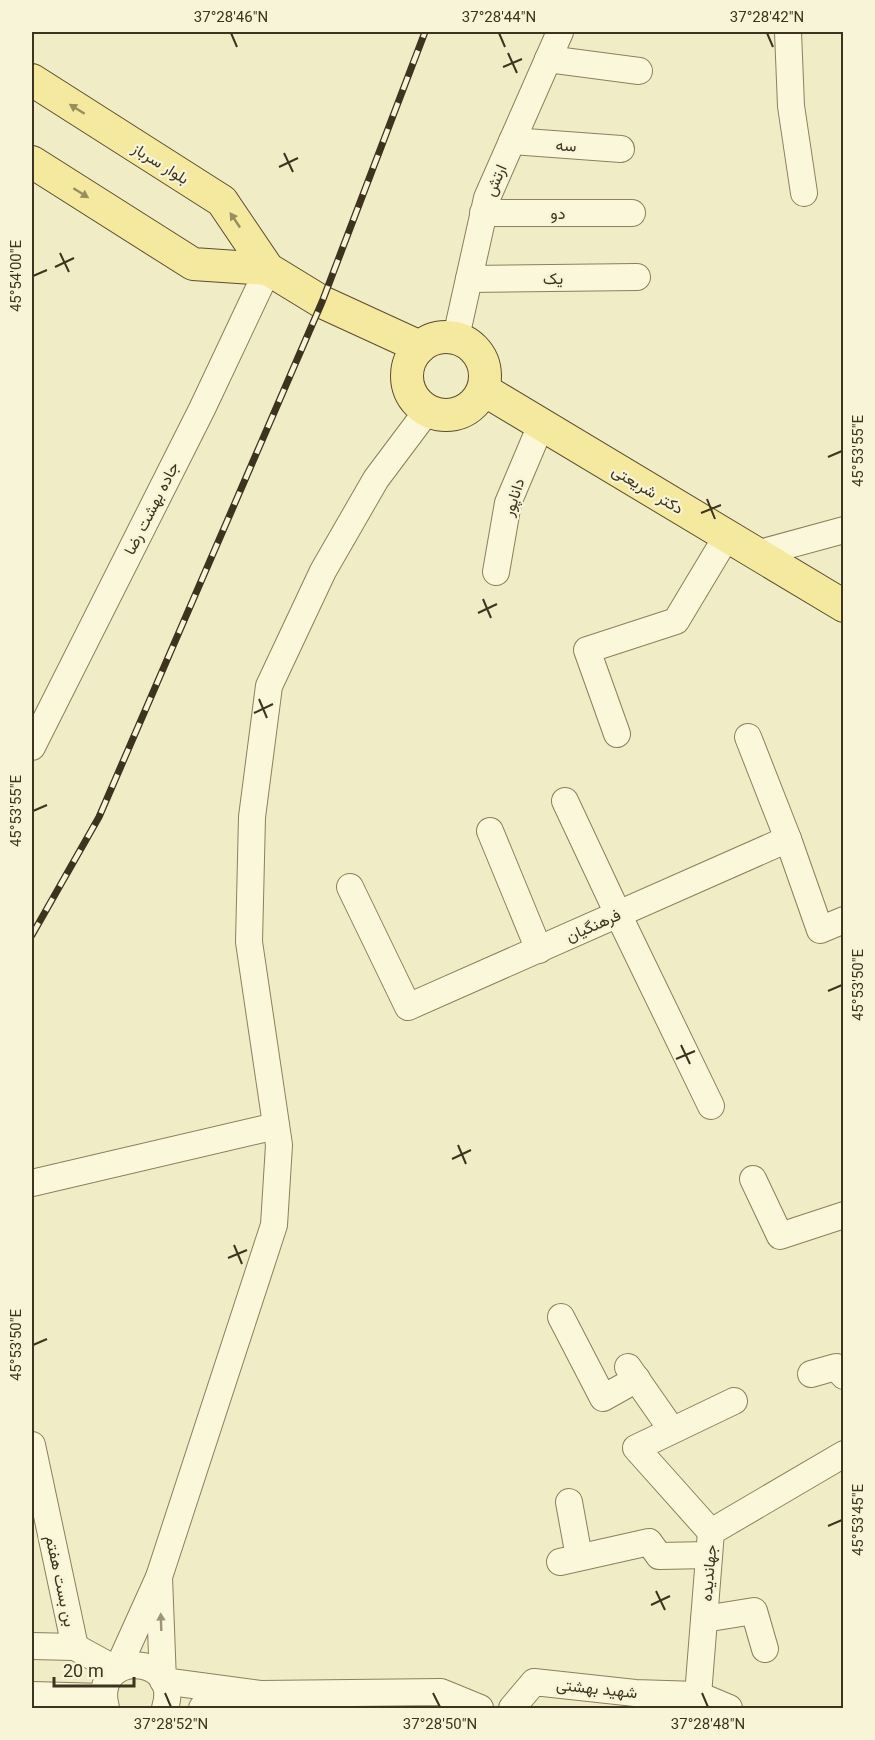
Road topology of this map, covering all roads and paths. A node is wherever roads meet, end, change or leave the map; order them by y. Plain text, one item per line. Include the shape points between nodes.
1 (560, 32) edge
2 (788, 32) edge
3 (548, 60) junction
4 (639, 71) dead end
5 (32, 80) edge
6 (512, 141) junction
7 (621, 149) dead end
8 (32, 162) edge
9 (804, 193) dead end
10 (483, 213) junction
11 (632, 213) dead end
12 (268, 269) junction
13 (637, 277) dead end
14 (469, 279) junction
15 (456, 337) junction
16 (420, 347) junction
17 (484, 390) junction
18 (427, 411) junction
19 (542, 424) junction
20 (843, 531) edge
21 (728, 536) junction
22 (756, 554) junction
23 (496, 572) dead end
24 (843, 606) edge
25 (617, 734) dead end
26 (748, 737) dead end
27 (32, 747) edge
28 (565, 801) dead end
29 (490, 831) dead end
30 (788, 839) junction
31 (350, 887) dead end
32 (618, 914) junction
33 (843, 923) edge
34 (539, 950) junction
35 (711, 1106) dead end
36 (276, 1126) junction
37 (753, 1179) dead end
38 (32, 1183) edge
39 (843, 1215) edge
40 (561, 1317) dead end
41 (811, 1374) dead end
42 (843, 1376) edge
43 (734, 1401) dead end
44 (672, 1430) junction
45 (32, 1445) edge
46 (843, 1454) edge
47 (569, 1502) dead end
48 (710, 1543) junction
49 (159, 1577) junction
50 (704, 1618) junction
51 (32, 1646) edge
52 (75, 1647) junction
53 (765, 1649) dead end
54 (117, 1670) junction
55 (164, 1681) junction
56 (260, 1694) junction
57 (32, 1695) edge
58 (698, 1695) junction
59 (105, 1705) edge
60 (165, 1708) edge
61 (202, 1708) edge
62 (480, 1708) edge
63 (512, 1708) edge
64 (729, 1708) edge

1 - 3 street, ارتش
2 - 9 street via 791,106
3 - 4 street
3 - 6 street, ارتش
12 -> 5 main road, بلوار سرباز via 222,201
6 - 7 street, سه
6 - 10 street, ارتش
8 -> 12 main road, بلوار سرباز via 193,264
10 - 11 street, دو
10 - 14 street, ارتش
12 - 16 main road, بلوار سرباز via 322,302
12 - 27 street, جاده بهشت رضا
13 - 14 street, یک
14 - 15 street, ارتش
15 - 16 main road via 432,338
15 - 17 main road via 468,342 481,358 486,376
16 - 18 main road via 408,363 406,377 413,396
17 - 18 main road via 466,410 440,415
17 - 19 main road, دکتر شریعتی
18 - 36 street via 376,479 335,550 269,686 252,818 249,942
19 - 21 main road, دکتر شریعتی
19 - 23 street, داناپور via 508,503
20 - 22 street
21 - 22 main road, دکتر شریعتی
21 - 25 street via 675,621 587,650
22 - 24 main road, دکتر شریعتی
26 - 30 street
28 - 32 street
29 - 34 street
30 - 32 street, فرهنگیان
30 - 33 street via 820,930
31 - 34 street, فرهنگیان via 408,1008
32 - 34 street, فرهنگیان
32 - 35 street
36 - 38 street
36 - 49 street via 279,1145 274,1225
37 - 39 street via 780,1236
40 - 44 street via 603,1398 632,1373
41 - 42 street via 836,1367
43 - 44 street
44 - 48 street via 636,1448
45 - 52 street, بن بست هفتم
46 - 48 street, جهاندیده
47 - 48 street via 569,1560 650,1542 659,1556
48 - 50 street, جهاندیده
49 - 54 street
55 -> 49 street
50 - 53 street via 754,1611
50 - 58 street, جهاندیده
51 - 52 street
52 - 54 street
54 - 55 street via 138,1664 157,1672
54 - 59 street via 105,1686
55 - 56 street
55 - 60 street
56 - 61 street
56 - 62 street via 441,1692
57 - 59 street
58 - 63 street, شهید بهشتی via 534,1682
58 - 64 street, شهید بهشتی

